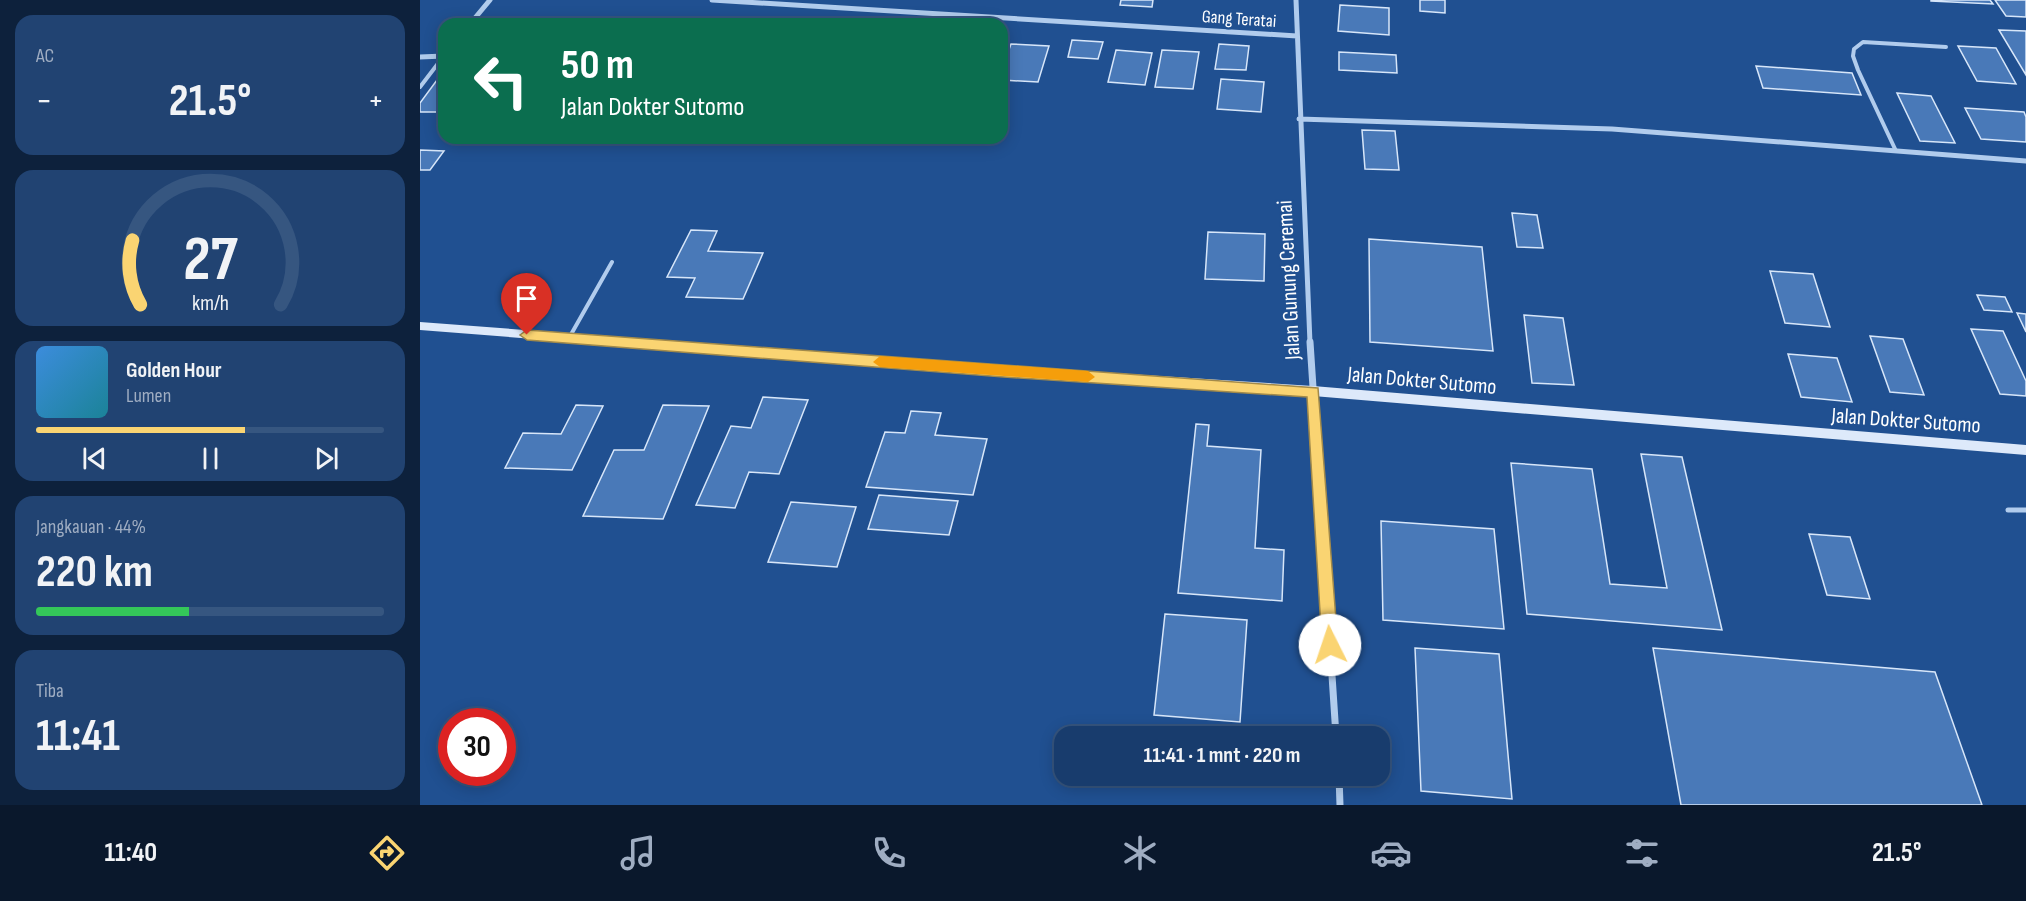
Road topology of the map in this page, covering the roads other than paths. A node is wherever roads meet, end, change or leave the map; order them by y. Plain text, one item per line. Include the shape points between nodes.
1 (490, 0) edge
2 (712, 0) edge
3 (1296, 0) edge
4 (475, 18) edge
5 (1004, 18) edge
6 (1008, 18) edge
7 (1297, 36) junction
8 (1946, 47) dead end
9 (438, 56) edge
10 (420, 57) edge
11 (438, 64) edge
12 (420, 87) edge
13 (1299, 119) junction
14 (1896, 151) junction
15 (2026, 161) edge
16 (612, 262) dead end
17 (420, 326) edge
18 (569, 338) junction
19 (1313, 392) junction
20 (2026, 450) edge
21 (2008, 510) dead end
22 (2026, 510) edge
23 (1335, 726) edge
24 (1339, 786) edge
25 (1340, 805) edge

1 - 4 street
2 - 5 street, Gang Teratai
3 - 7 street, Jalan Gunung Ceremai
6 - 7 street, Gang Teratai
7 - 13 street, Jalan Gunung Ceremai
8 - 14 lane via 1863,42 1854,49 1858,70
9 - 10 street
11 - 12 lane
13 - 14 street via 1612,129
13 - 19 street, Jalan Gunung Ceremai
14 - 15 street
16 - 18 lane
17 - 18 street, Jalan Dokter Sutomo
18 - 19 street, Jalan Dokter Sutomo
19 - 20 street, Jalan Dokter Sutomo
19 - 23 street, Jalan Gunung Ceremai
21 - 22 lane
24 - 25 street

